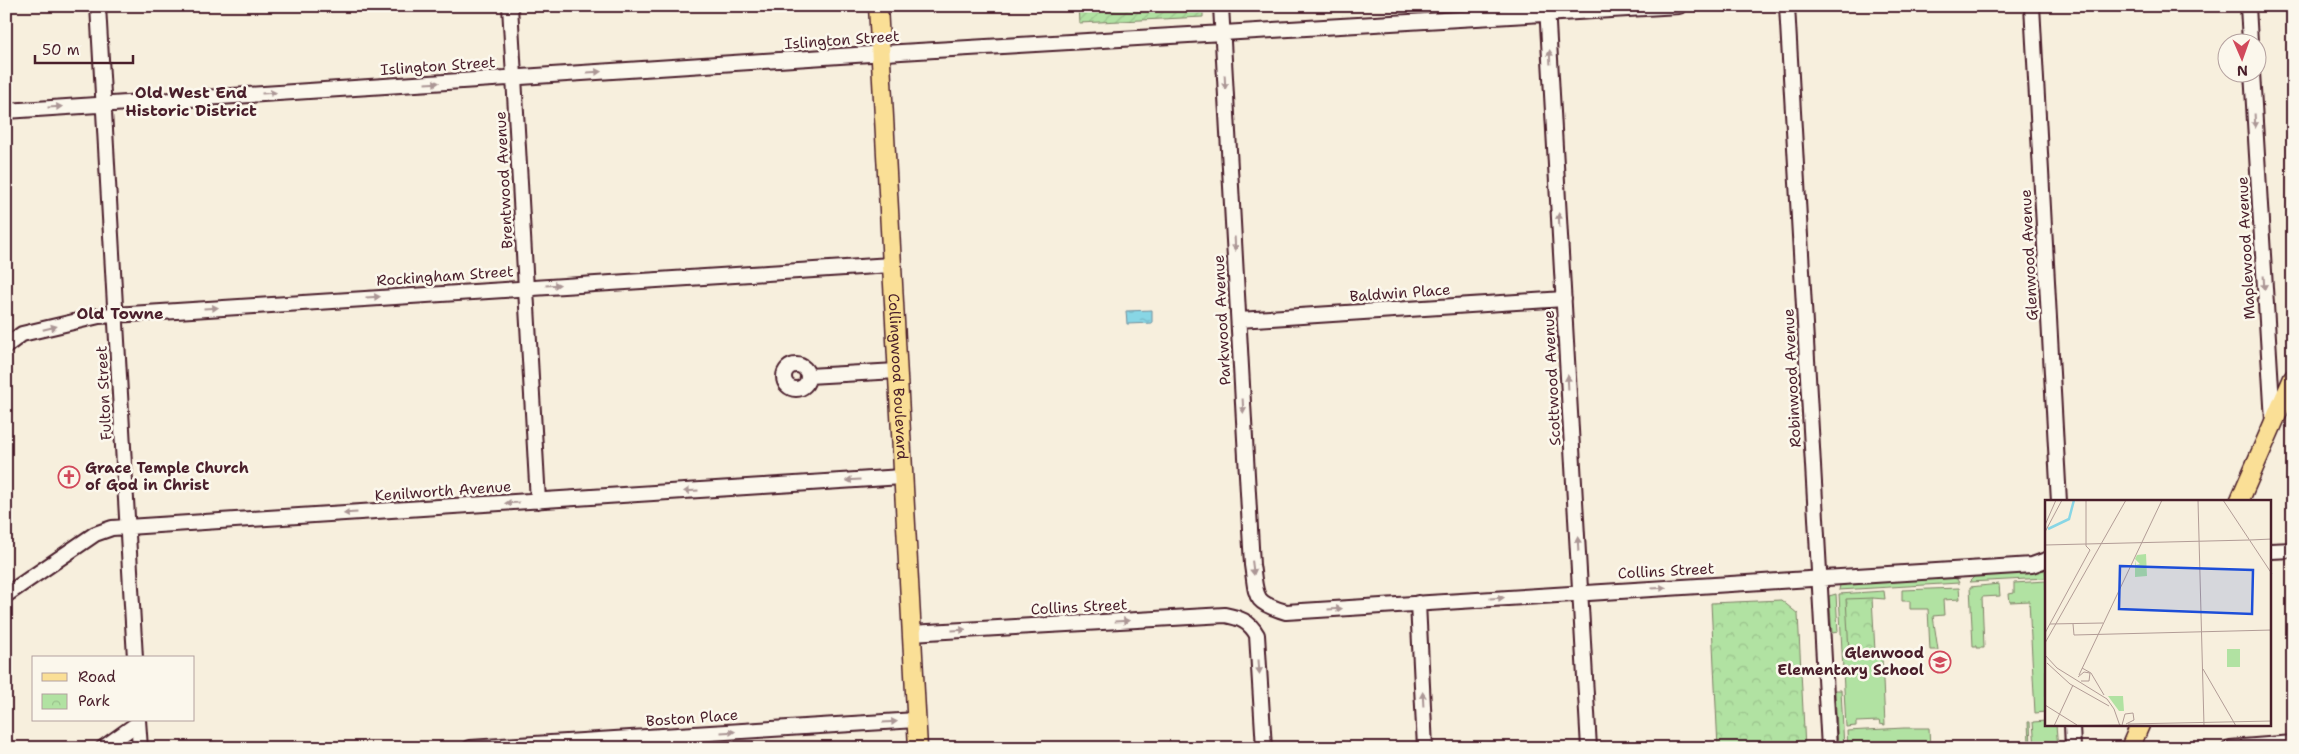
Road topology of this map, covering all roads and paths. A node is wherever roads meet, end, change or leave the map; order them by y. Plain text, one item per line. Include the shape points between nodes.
1 (98, 6) edge
2 (510, 6) edge
3 (878, 6) edge
4 (1221, 6) edge
5 (1679, 6) edge
6 (1787, 6) edge
7 (2032, 6) edge
8 (2248, 6) edge
9 (1547, 10) edge
10 (2249, 32) edge
11 (1223, 33) junction
12 (880, 53) junction
13 (514, 78) junction
14 (2253, 82) edge
15 (103, 103) junction
16 (6, 111) edge
17 (891, 265) junction
18 (526, 287) junction
19 (1564, 299) junction
20 (116, 314) junction
21 (1239, 320) junction
22 (6, 346) edge
23 (897, 371) junction
24 (808, 376) dead end
25 (2293, 378) edge
26 (2273, 422) junction
27 (902, 477) junction
28 (2059, 500) edge
29 (2239, 500) edge
30 (538, 501) junction
31 (128, 527) junction
32 (2293, 550) edge
33 (2272, 551) edge
34 (2045, 560) edge
35 (1819, 579) junction
36 (1580, 593) junction
37 (6, 594) edge
38 (1418, 603) junction
39 (1286, 612) joint
40 (911, 633) junction
41 (135, 656) edge
42 (916, 720) junction
43 (138, 722) edge
44 (2072, 726) edge
45 (2140, 726) edge
46 (2293, 744) edge
47 (103, 748) edge
48 (140, 748) edge
49 (470, 748) edge
50 (918, 748) edge
51 (1264, 748) edge
52 (1425, 748) edge
53 (1589, 748) edge
54 (1829, 748) edge
55 (2073, 748) edge
56 (2130, 748) edge
57 (2230, 748) edge

1 - 15 street, Fulton Street
2 - 13 street, Brentwood Avenue
3 - 12 main road, Collingwood Boulevard
4 - 11 street, Parkwood Avenue
5 - 9 street, Islington Street
6 - 35 street, Robinwood Avenue
7 - 28 street, Glenwood Avenue
8 - 10 street
9 - 11 street, Islington Street
19 -> 9 street, Scottwood Avenue
11 - 12 street, Islington Street
11 -> 21 street, Parkwood Avenue
13 -> 12 street, Islington Street
12 - 17 main road, Collingwood Boulevard
15 -> 13 street, Islington Street
13 - 18 street, Brentwood Avenue
14 -> 26 street, Maplewood Avenue
16 -> 15 street, Islington Street
15 - 20 street, Fulton Street
18 -> 17 street, Rockingham Street
17 - 23 main road, Collingwood Boulevard
20 -> 18 street, Rockingham Street
18 - 30 street, Brentwood Avenue
19 - 21 street, Baldwin Place
36 -> 19 street, Scottwood Avenue
22 -> 20 street, Rockingham Street via 22,334
20 - 31 street, Fulton Street
21 -> 39 street, Parkwood Avenue via 1252,565 1257,596 1265,605
23 - 24 street
23 - 27 main road, Collingwood Boulevard
25 - 26 main road
26 - 29 main road
27 -> 30 street, Kenilworth Avenue
27 - 40 main road, Collingwood Boulevard
30 -> 31 street, Kenilworth Avenue
31 - 37 street, Kenilworth Avenue via 95,534
31 - 41 street, Fulton Street
32 - 33 street
34 - 35 street, Collins Street via 2032,565
36 -> 35 street, Collins Street
35 - 54 street, Robinwood Avenue
38 -> 36 street, Collins Street
36 - 53 street, Scottwood Avenue
39 -> 38 street, Collins Street
52 -> 38 street
40 - 42 main road, Collingwood Boulevard
40 -> 51 street, Collins Street via 1225,615 1247,622 1257,635
49 -> 42 street, Boston Place
42 - 50 main road, Collingwood Boulevard
43 - 47 street
43 - 48 street
44 - 55 street
45 - 56 main road
46 - 57 street

